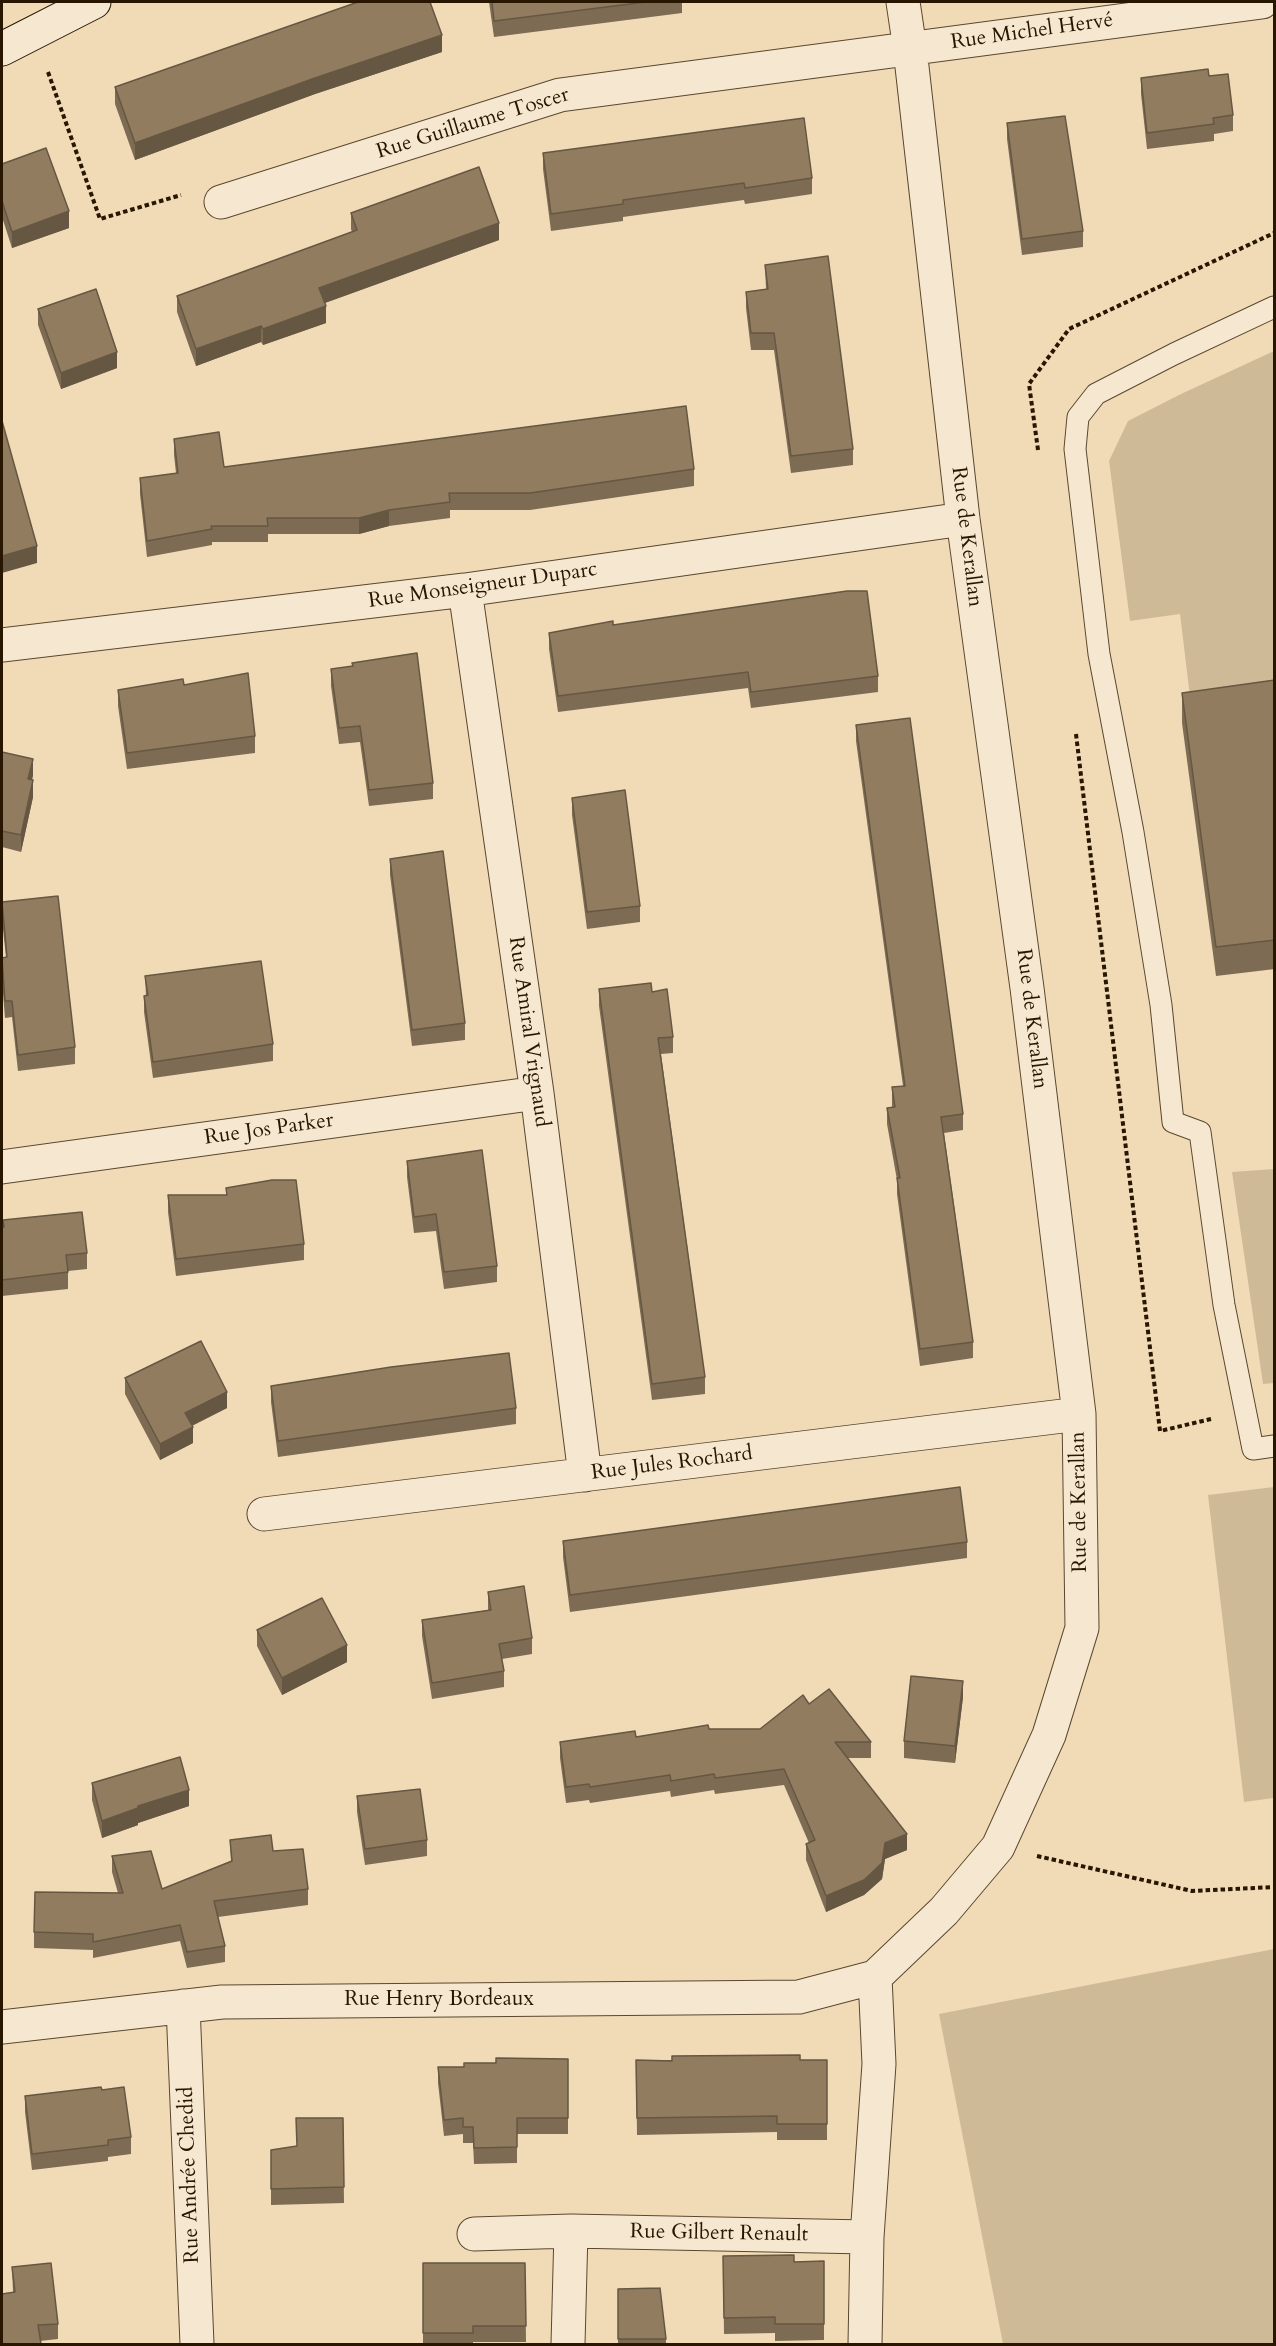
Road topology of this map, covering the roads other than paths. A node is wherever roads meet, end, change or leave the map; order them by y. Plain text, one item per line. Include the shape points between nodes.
1 (903, 2) edge
2 (1262, 2) edge
3 (80, 5) edge
4 (2, 49) edge
5 (910, 49) junction
6 (221, 202) road end
7 (1275, 307) edge
8 (963, 519) junction
9 (465, 590) junction
10 (2, 645) edge
11 (537, 1093) junction
12 (2, 1167) edge
13 (1079, 1414) junction
14 (1275, 1446) edge
15 (585, 1475) junction
16 (264, 1514) dead end
17 (875, 1977) junction
18 (183, 2006) junction
19 (2, 2027) edge
20 (571, 2231) junction
21 (474, 2234) dead end
22 (867, 2237) junction
23 (197, 2344) edge
24 (568, 2344) edge
25 (866, 2344) edge

1 - 5 street, Rue de Kerallan
2 - 5 street, Rue Michel Hervé
3 - 4 street
5 - 6 street, Rue Guillaume Toscer via 560,95
5 - 8 street, Rue de Kerallan
7 - 14 lane via 1096,394 1078,417 1075,449 1099,654 1161,1005 1173,1122 1200,1132 1224,1305 1253,1449
8 - 9 street, Rue Monseigneur Duparc
8 - 13 street, Rue de Kerallan via 1027,987
9 - 10 street, Rue Monseigneur Duparc
9 - 11 street, Rue Amiral Vrignaud
11 - 12 street, Rue Jos Parker
11 - 15 street, Rue Amiral Vrignaud
13 - 15 street, Rue Jules Rochard
13 - 17 street, Rue de Kerallan via 1082,1628 1049,1735 998,1847 944,1911
15 - 16 street, Rue Jules Rochard
17 - 18 street, Rue Henry Bordeaux via 799,1997 222,2002
17 - 22 street via 879,2064
18 - 19 street, Rue Henry Bordeaux
18 - 23 street, Rue Andrée Chedid
20 - 21 street, Rue Gilbert Renault
20 - 22 street, Rue Gilbert Renault
20 - 24 street
22 - 25 street

